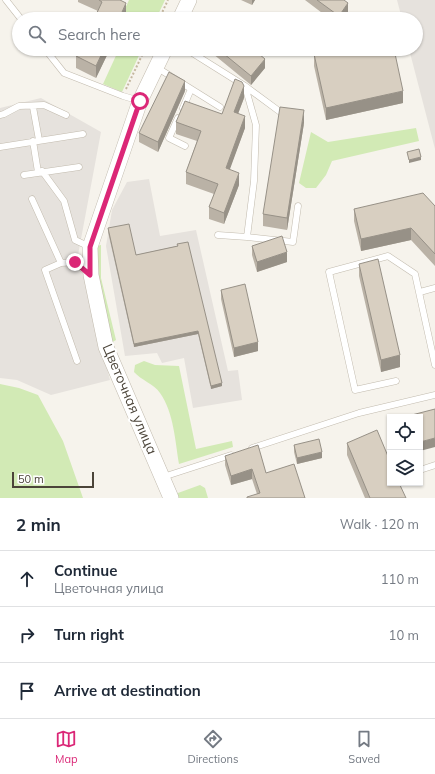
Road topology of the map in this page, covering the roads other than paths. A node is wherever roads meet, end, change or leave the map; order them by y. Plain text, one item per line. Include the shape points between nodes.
1 (6, 0) edge
2 (189, 0) edge
3 (15, 12) edge
4 (183, 12) edge
5 (51, 56) edge
6 (162, 56) edge
7 (197, 56) edge
8 (156, 67) junction
9 (244, 86) junction
10 (191, 89) junction
11 (140, 101) junction
12 (33, 107) junction
13 (220, 107) dead end
14 (283, 114) edge
15 (0, 115) edge
16 (66, 115) dead end
17 (83, 134) dead end
18 (36, 141) junction
19 (185, 146) dead end
20 (0, 147) edge
21 (79, 167) dead end
22 (40, 172) junction
23 (24, 174) dead end
24 (32, 199) dead end
25 (298, 206) dead end
26 (218, 235) dead end
27 (247, 237) junction
28 (90, 247) junction
29 (61, 263) junction
30 (90, 275) junction
31 (435, 288) edge
32 (420, 292) junction
33 (77, 361) dead end
34 (435, 366) edge
35 (396, 381) dead end
36 (435, 395) edge
37 (246, 450) edge
38 (238, 452) edge
39 (435, 465) edge
40 (423, 469) edge
41 (163, 477) junction
42 (171, 498) edge

1 - 3 lane
2 - 4 street
5 - 11 lane via 64,73
6 - 8 street, Цветочная улица
7 - 9 lane
8 - 10 lane
8 - 11 street, Цветочная улица
9 - 14 lane
9 - 27 lane via 256,125 254,181
10 - 13 lane
10 - 19 lane via 169,138
11 - 28 street, Цветочная улица
12 - 15 lane via 19,106
12 - 16 lane via 44,106
12 - 18 lane
17 - 18 lane
18 - 20 lane
18 - 22 lane
21 - 22 lane
22 - 23 lane
22 - 28 lane via 64,201 75,240
24 - 29 lane
25 - 27 lane via 293,242
26 - 27 lane
28 - 30 street, Цветочная улица
29 - 30 lane via 75,262
29 - 33 lane via 45,270
30 - 41 street, Цветочная улица via 106,347
31 - 32 lane
32 - 34 lane
32 - 35 lane via 415,274 388,256 329,272 356,390
36 - 37 lane via 359,413
38 - 41 lane
39 - 40 lane
41 - 42 street, Цветочная улица

